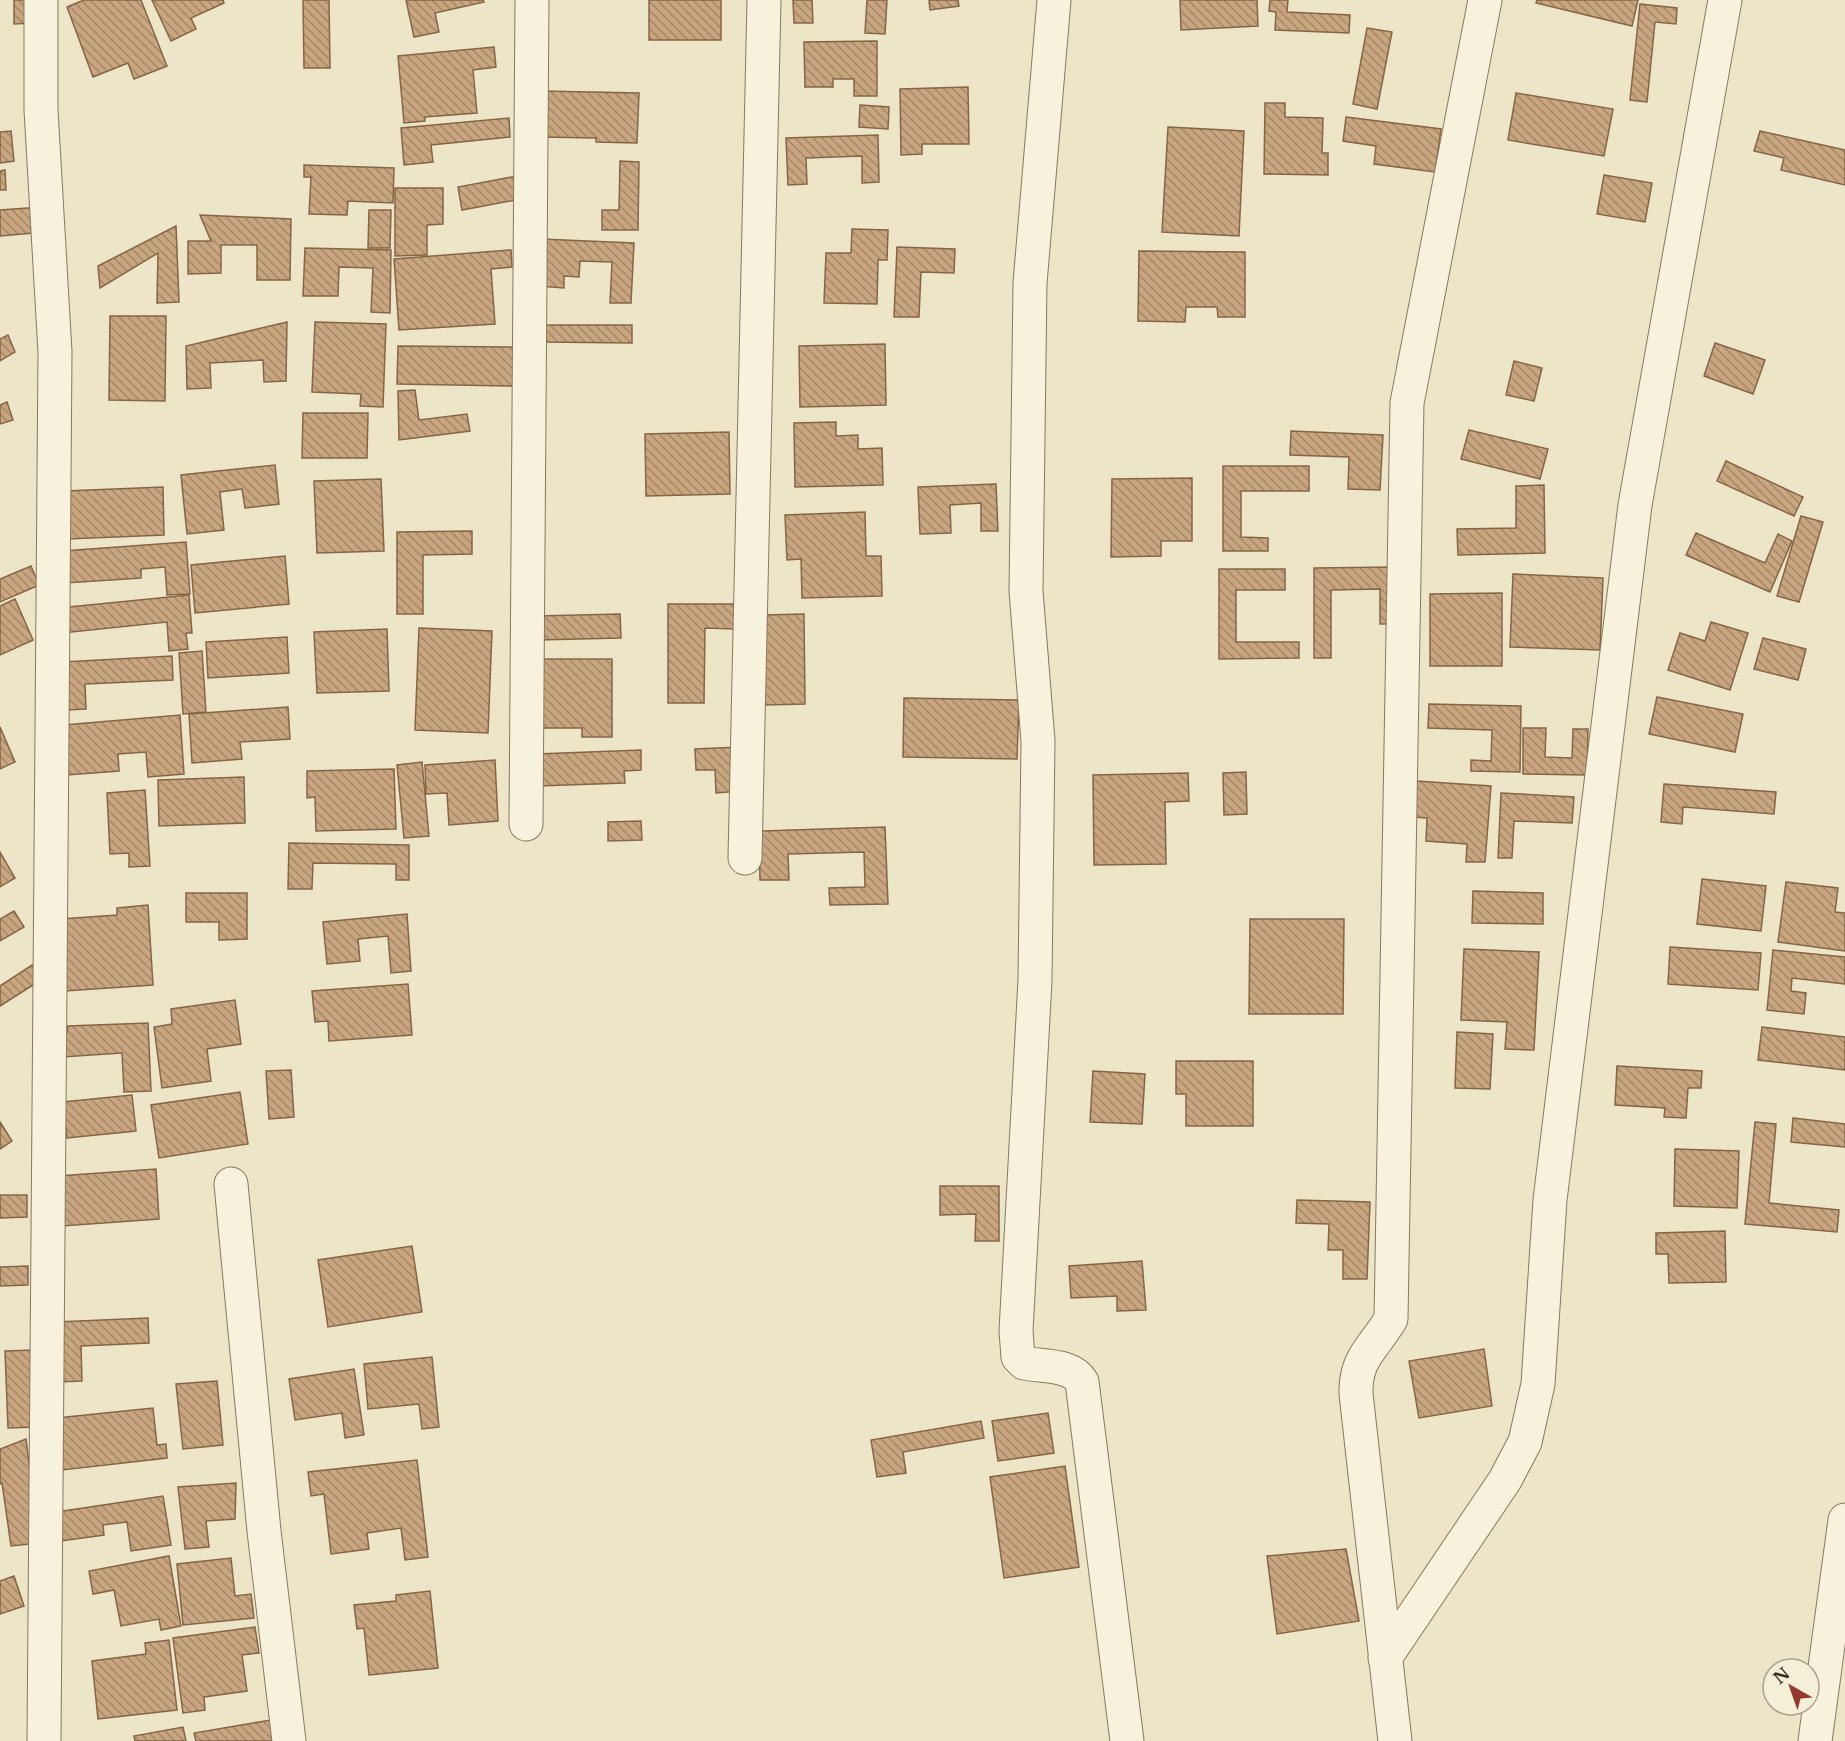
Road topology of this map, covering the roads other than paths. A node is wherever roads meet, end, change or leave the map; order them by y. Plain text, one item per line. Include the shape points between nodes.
1 (41, 0) edge
2 (532, 0) edge
3 (764, 0) edge
4 (1054, 0) edge
5 (1485, 0) edge
6 (1725, 0) edge
7 (525, 824) dead end
8 (746, 858) dead end
9 (231, 1184) dead end
10 (1845, 1520) edge
11 (1385, 1658) junction
12 (44, 1741) edge
13 (289, 1741) edge
14 (1127, 1741) edge
15 (1395, 1741) edge
16 (1815, 1741) edge

1 - 12 street via 41,110 55,352
2 - 7 street
3 - 8 street
4 - 14 street via 1030,283 1026,591 1038,741 1035,980 1016,1331 1018,1357 1024,1363 1070,1371 1082,1382
5 - 11 street via 1407,403 1391,1319 1356,1373
6 - 11 street via 1635,505 1550,1200 1538,1384 1525,1442 1505,1480
9 - 13 street via 264,1531
10 - 16 street
11 - 15 street

